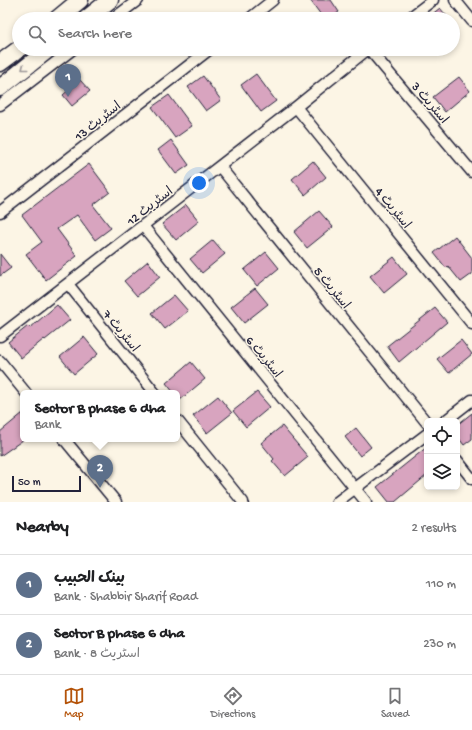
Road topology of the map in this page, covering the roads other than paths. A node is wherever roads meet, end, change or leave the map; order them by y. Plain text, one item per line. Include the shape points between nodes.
1 (80, 0) edge
2 (110, 0) edge
3 (138, 0) edge
4 (273, 0) edge
5 (433, 0) edge
6 (455, 0) edge
7 (65, 12) edge
8 (95, 12) edge
9 (122, 12) edge
10 (258, 12) edge
11 (417, 12) edge
12 (472, 21) edge
13 (12, 55) edge
14 (39, 56) edge
15 (64, 56) edge
16 (201, 56) edge
17 (360, 56) edge
18 (375, 56) edge
19 (0, 64) edge
20 (0, 88) edge
21 (0, 105) edge
22 (296, 107) junction
23 (220, 167) junction
24 (472, 172) edge
25 (0, 212) edge
26 (143, 226) junction
27 (68, 284) junction
28 (472, 324) edge
29 (0, 336) edge
30 (0, 361) edge
31 (24, 390) edge
32 (154, 390) edge
33 (472, 400) edge
34 (449, 418) edge
35 (424, 419) edge
36 (180, 424) edge
37 (424, 436) edge
38 (66, 442) edge
39 (460, 464) edge
40 (472, 479) edge
41 (356, 489) junction
42 (116, 502) edge
43 (243, 502) edge
44 (337, 502) edge
45 (366, 502) edge

1 - 7 main road
2 - 8 main road
3 - 9 street
4 - 10 street
5 - 11 street
6 - 12 street
13 - 19 main road
14 -> 20 main road
15 - 21 street
16 - 25 street, اسٹریٹ 13
17 - 22 street, اسٹریٹ 12
18 - 24 street, اسٹریٹ 3
22 - 23 street, اسٹریٹ 12
22 - 28 street, اسٹریٹ 4
23 - 26 street, اسٹریٹ 12
23 - 35 street, اسٹریٹ 5
26 - 27 street, اسٹریٹ 12
26 - 41 street, اسٹریٹ 6
27 - 29 street, اسٹریٹ 12
27 - 32 street, اسٹریٹ 7
30 - 31 street
33 - 34 street
36 - 43 street
37 - 41 street
38 - 42 street
39 - 40 street
41 - 44 street
41 - 45 street, اسٹریٹ 6

